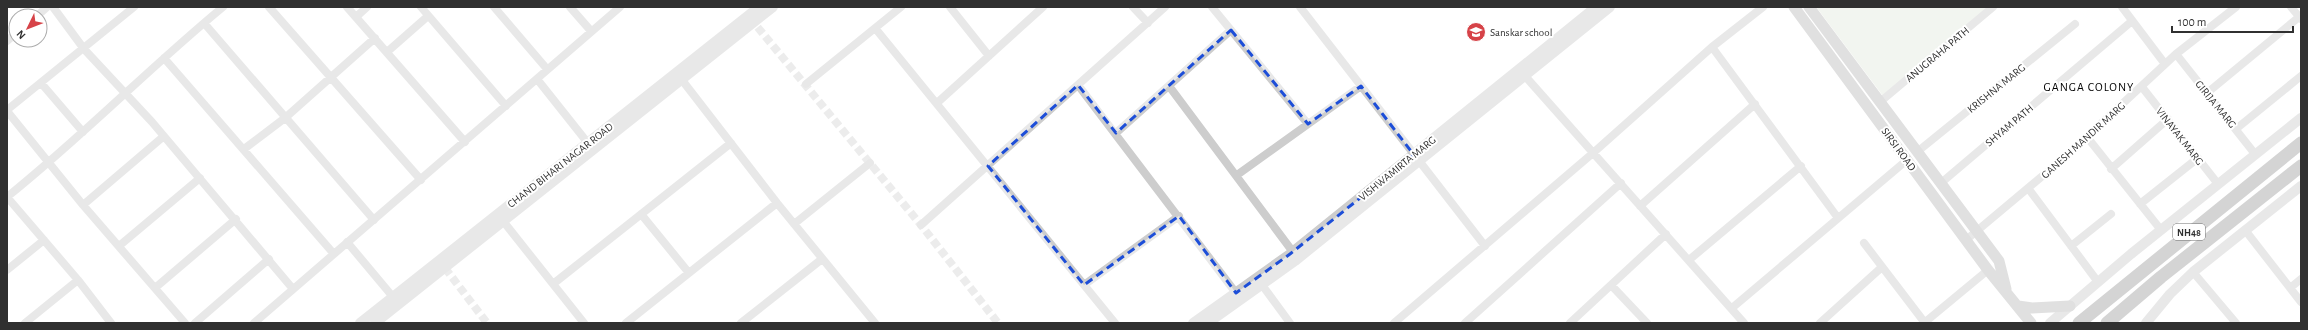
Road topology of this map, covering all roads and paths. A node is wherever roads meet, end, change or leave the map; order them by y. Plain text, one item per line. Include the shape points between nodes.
1 (53, 7) edge
2 (134, 7) edge
3 (223, 7) edge
4 (269, 7) edge
5 (347, 7) edge
6 (367, 7) edge
7 (421, 7) edge
8 (494, 7) edge
9 (570, 7) edge
10 (620, 7) edge
11 (759, 7) edge
12 (773, 7) edge
13 (901, 7) edge
14 (950, 7) edge
15 (1043, 7) edge
16 (1133, 7) edge
17 (1165, 7) edge
18 (1212, 7) edge
19 (1300, 7) edge
20 (1596, 7) edge
21 (1610, 7) edge
22 (1763, 7) edge
23 (1794, 7) edge
24 (1809, 7) edge
25 (1993, 7) edge
26 (2122, 7) edge
27 (2236, 7) edge
28 (2291, 7) edge
29 (428, 16) junction
30 (356, 17) junction
31 (2300, 18) edge
32 (2132, 21) junction
33 (204, 23) junction
34 (1148, 23) junction
35 (2075, 24) dead end
36 (875, 28) junction
37 (591, 30) junction
38 (1232, 30) junction
39 (375, 38) junction
40 (1712, 47) junction
41 (84, 49) junction
42 (387, 52) junction
43 (2176, 54) junction
44 (989, 56) junction
45 (164, 58) junction
46 (2165, 64) junction
47 (548, 69) junction
48 (1525, 76) junction
49 (2301, 76) edge
50 (679, 77) junction
51 (331, 78) junction
52 (537, 79) junction
53 (41, 83) junction
54 (806, 84) dead end
55 (1078, 85) junction
56 (1168, 86) junction
57 (1360, 86) junction
58 (2142, 87) junction
59 (2207, 93) junction
60 (126, 94) junction
61 (1880, 102) junction
62 (936, 103) junction
63 (1755, 104) junction
64 (506, 106) junction
65 (7, 110) edge
66 (285, 118) junction
67 (2301, 118) edge
68 (2168, 119) junction
69 (1308, 124) junction
70 (2236, 128) junction
71 (83, 132) junction
72 (1116, 133) junction
73 (164, 136) junction
74 (2087, 137) junction
75 (465, 142) junction
76 (731, 143) junction
77 (2301, 143) edge
78 (590, 147) junction
79 (244, 149) junction
80 (1917, 152) junction
81 (1594, 153) junction
82 (2255, 154) junction
83 (1416, 158) junction
84 (2198, 158) junction
85 (1907, 160) junction
86 (49, 163) junction
87 (870, 164) dead end
88 (988, 166) junction
89 (1801, 166) junction
90 (2301, 166) edge
91 (2111, 169) junction
92 (1237, 175) junction
93 (200, 178) junction
94 (421, 180) junction
95 (1621, 183) junction
96 (1941, 183) junction
97 (2218, 184) junction
98 (2301, 186) edge
99 (2028, 188) junction
100 (7, 197) edge
101 (777, 203) junction
102 (2140, 204) junction
103 (83, 205) junction
104 (1640, 206) junction
105 (641, 214) junction
106 (2111, 214) dead end
107 (1179, 216) junction
108 (1838, 218) junction
109 (236, 219) junction
110 (374, 220) junction
111 (503, 221) junction
112 (794, 224) junction
113 (921, 225) dead end
114 (2161, 230) junction
115 (2245, 230) junction
116 (1976, 231) junction
117 (1666, 234) junction
118 (44, 240) junction
119 (1966, 240) junction
120 (347, 242) junction
121 (1864, 243) dead end
122 (119, 246) junction
123 (1485, 246) junction
124 (2071, 246) junction
125 (1293, 252) junction
126 (334, 254) junction
127 (269, 259) junction
128 (822, 259) junction
129 (1689, 260) junction
130 (1882, 267) junction
131 (7, 270) edge
132 (1988, 270) junction
133 (2193, 272) junction
134 (689, 273) junction
135 (2301, 279) edge
136 (78, 280) junction
137 (2098, 282) junction
138 (553, 284) junction
139 (1084, 285) junction
140 (1262, 285) junction
141 (1611, 285) junction
142 (155, 288) junction
143 (2290, 288) junction
144 (293, 289) junction
145 (2006, 290) junction
146 (1236, 292) junction
147 (393, 297) junction
148 (2301, 302) edge
149 (2018, 306) junction
150 (2070, 306) junction
151 (1732, 308) junction
152 (106, 321) edge
153 (25, 323) edge
154 (185, 323) edge
155 (195, 323) edge
156 (254, 323) edge
157 (360, 323) edge
158 (375, 323) edge
159 (584, 323) edge
160 (626, 323) edge
161 (742, 323) edge
162 (875, 323) edge
163 (1115, 323) edge
164 (1193, 323) edge
165 (1208, 323) edge
166 (1290, 323) edge
167 (1394, 323) edge
168 (1465, 323) edge
169 (1570, 323) edge
170 (1647, 323) edge
171 (1744, 323) edge
172 (1820, 323) edge
173 (1925, 323) edge
174 (2031, 323) edge
175 (2050, 323) edge
176 (2079, 323) edge
177 (2107, 323) edge
178 (2146, 323) edge
179 (2236, 323) edge

1 - 41 street
2 - 41 street
3 - 33 street
4 - 51 street
5 - 30 street
6 - 30 street
7 - 29 street
8 - 47 street
9 - 37 street
10 - 37 street
11 - 50 street, CHAND BIHARI NAGAR ROAD
12 - 50 street, CHAND BIHARI NAGAR ROAD
13 - 36 street
14 - 44 street
15 - 44 street
16 - 34 street
17 - 34 street
18 - 38 street
19 - 57 street
20 - 83 street, VISHWAMIRTA MARG
21 - 48 street, VISHWAMIRTA MARG
22 - 40 street
23 - 85 main road, SIRSI ROAD
24 - 61 main road, SIRSI ROAD
25 - 61 street, ANUGRAHA PATH
26 - 32 street
27 - 43 street, GANESH MANDIR MARG
28 - 31 street
29 - 42 street
29 - 64 street
30 - 39 street
31 - 59 street
32 - 46 street
32 - 96 street, SHYAM PATH
33 - 45 street
33 - 66 street
34 - 55 street
35 - 80 street, KRISHNA MARG
36 - 54 street
36 - 62 street
37 - 47 street
38 - 56 street
38 - 69 street
39 - 42 street
39 - 51 street
40 - 63 street
40 - 81 street
41 - 53 street
41 - 60 street
42 - 75 street
43 - 46 street, GANESH MANDIR MARG
43 - 59 street, GIRIJA MARG
44 - 62 street
45 - 60 street
45 - 79 street
46 - 58 street, GANESH MANDIR MARG
47 - 52 street
48 - 81 street
48 - 83 street, VISHWAMIRTA MARG
49 - 70 street
50 - 76 street
50 - 78 street, CHAND BIHARI NAGAR ROAD
51 - 66 street
51 - 94 street
52 - 64 street
52 - 78 street
53 - 65 street
53 - 71 street
55 - 72 street
55 - 88 street
56 - 72 street
56 - 92 street
57 - 69 street
57 - 83 street
58 - 68 street, VINAYAK MARG
58 - 74 street, GANESH MANDIR MARG
59 - 70 street, GIRIJA MARG
60 - 71 street
60 - 73 street
61 - 80 main road, SIRSI ROAD
62 - 88 street
63 - 89 street
63 - 104 street
64 - 75 street
65 - 86 street
66 - 79 street
66 - 110 street
67 - 82 street
68 - 84 street, VINAYAK MARG
68 - 91 street
69 - 92 street
70 - 82 street, GIRIJA MARG
71 - 86 street
72 - 107 street
73 - 93 street
73 - 103 street
74 - 91 street
74 - 99 street, GANESH MANDIR MARG
75 - 94 street
76 - 101 street
76 - 105 street
77 - 176 highway, NH48
78 - 111 street, CHAND BIHARI NAGAR ROAD
78 - 147 street, CHAND BIHARI NAGAR ROAD
79 - 126 street
80 - 96 main road, SIRSI ROAD
81 - 95 street
81 - 123 street
82 - 97 street
83 - 123 street
83 - 125 street, VISHWAMIRTA MARG
83 - 140 street, VISHWAMIRTA MARG via 1295,261
84 - 97 street, VINAYAK MARG
84 - 102 street
85 - 108 street
85 - 119 main road, SIRSI ROAD
86 - 100 street
86 - 103 street
87 - 112 street
88 - 113 street
88 - 139 street
89 - 108 street
89 - 129 street
90 - 177 highway, NH48
91 - 102 street
92 - 125 street
93 - 109 street
93 - 122 street
94 - 110 street
95 - 104 street
95 - 168 street
96 - 116 main road, SIRSI ROAD
97 - 114 street
98 - 115 street
99 - 116 street, GANESH MANDIR MARG
99 - 124 street
100 - 118 street
101 - 112 street
101 - 134 street
102 - 114 street
103 - 122 street
104 - 117 street
105 - 134 street
105 - 138 street
106 - 124 street
107 - 139 street
107 - 146 street
108 - 151 street
109 - 127 street
109 - 142 street
110 - 120 street
111 - 138 street
111 - 158 street, CHAND BIHARI NAGAR ROAD
112 - 128 street
114 - 137 street
115 - 133 street
115 - 143 street
116 - 119 street, GANESH MANDIR MARG
116 - 145 main road, SIRSI ROAD via 1999,261
117 - 129 street
117 - 141 street
118 - 131 street
118 - 136 street
119 - 132 main road, SIRSI ROAD
120 - 126 street
120 - 147 street
121 - 130 street
122 - 142 street
123 - 167 street
124 - 137 street
125 - 146 street, VISHWAMIRTA MARG
126 - 144 street
127 - 144 street
127 - 155 street
128 - 161 street
128 - 162 street
129 - 151 street
130 - 172 street
130 - 173 street
132 - 145 main road, SIRSI ROAD
132 - 173 street
133 - 178 street via 2170,294
133 - 179 street
134 - 160 street
135 - 143 street
136 - 152 street
136 - 153 street
137 - 150 street
138 - 159 street
139 - 163 street
140 - 165 street, VISHWAMIRTA MARG
140 - 166 street
141 - 169 street
141 - 170 street
142 - 154 street
143 - 148 street
144 - 156 street
145 - 149 main road, SIRSI ROAD
146 - 164 street, VISHWAMIRTA MARG
147 - 157 street, CHAND BIHARI NAGAR ROAD
149 - 150 main road
149 - 174 main road, SIRSI ROAD
150 - 175 street
151 - 171 street

